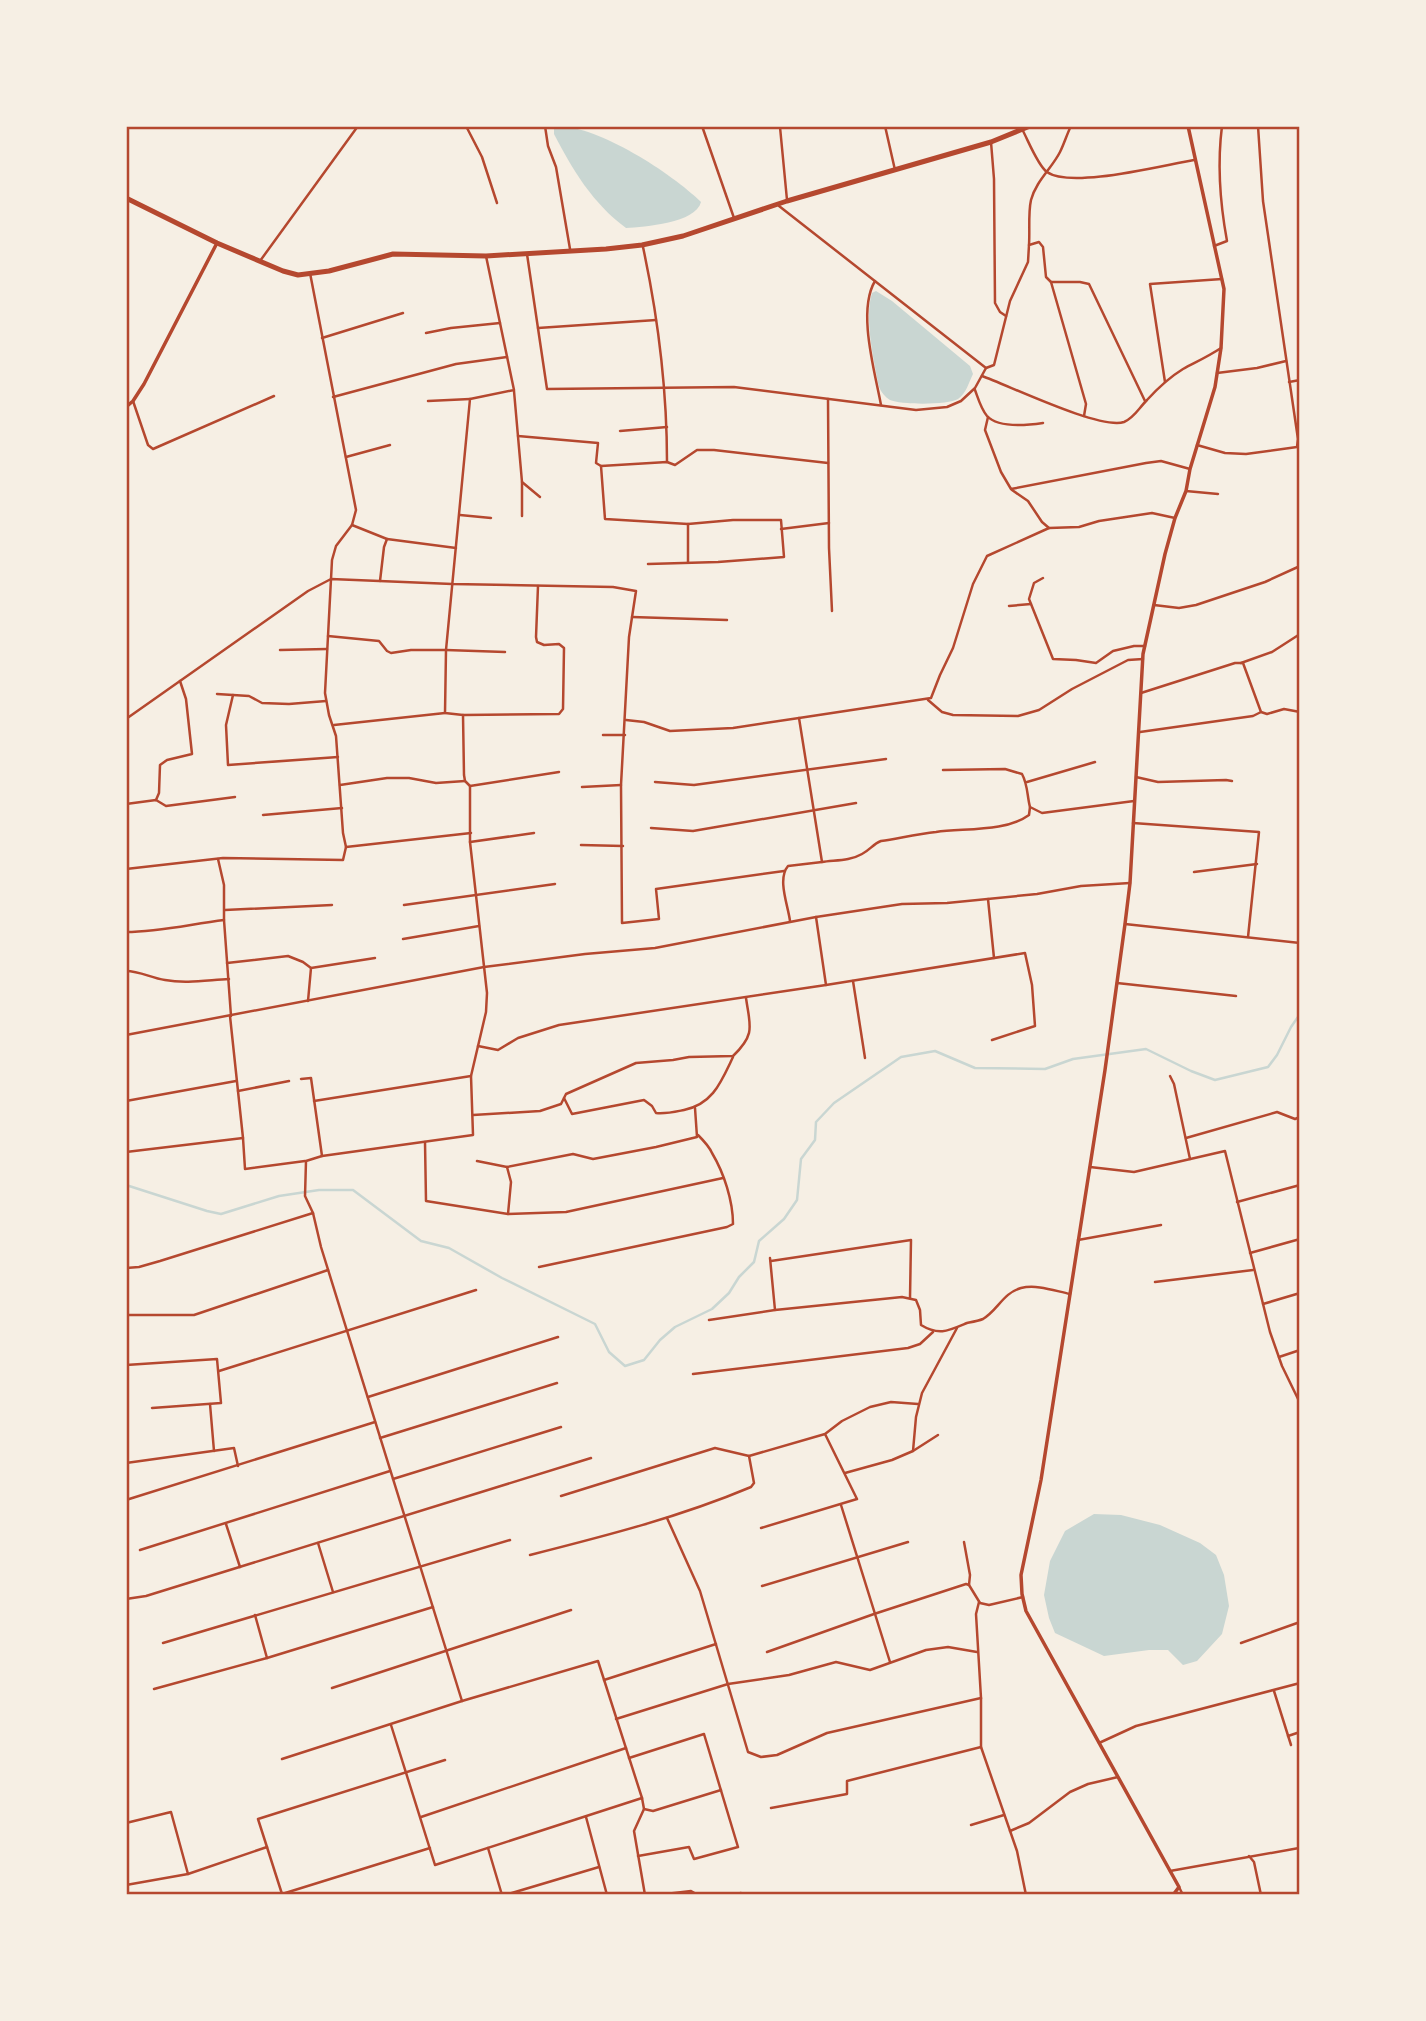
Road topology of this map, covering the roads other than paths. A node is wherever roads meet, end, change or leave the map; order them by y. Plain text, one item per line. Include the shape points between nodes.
1 (358, 126) edge
2 (466, 126) edge
3 (545, 126) edge
4 (702, 126) edge
5 (782, 126) edge
6 (885, 126) edge
7 (1030, 126) edge
8 (1071, 126) edge
9 (1188, 126) edge
10 (1222, 126) edge
11 (1258, 126) edge
12 (1022, 129) junction
13 (991, 142) junction
14 (1194, 160) junction
15 (895, 170) junction
16 (1045, 172) junction
17 (126, 198) edge
18 (787, 201) junction
19 (497, 203) dead end
20 (776, 204) junction
21 (734, 218) junction
22 (217, 243) junction
23 (642, 245) junction
24 (1029, 245) junction
25 (1214, 246) junction
26 (570, 251) junction
27 (527, 254) junction
28 (486, 256) junction
29 (260, 261) junction
30 (310, 273) junction
31 (1222, 279) junction
32 (875, 281) junction
33 (1051, 282) junction
34 (403, 313) dead end
35 (1006, 317) junction
36 (656, 320) junction
37 (500, 323) junction
38 (538, 328) junction
39 (426, 333) dead end
40 (322, 338) junction
41 (1221, 348) junction
42 (507, 357) junction
43 (1286, 361) junction
44 (986, 368) junction
45 (1217, 373) junction
46 (981, 376) junction
47 (1300, 380) edge
48 (1289, 382) junction
49 (1165, 383) junction
50 (663, 388) junction
51 (974, 389) junction
52 (514, 390) junction
53 (274, 397) dead end
54 (333, 397) junction
55 (470, 399) junction
56 (828, 399) junction
57 (133, 401) junction
58 (428, 401) dead end
59 (1145, 401) junction
60 (881, 405) junction
61 (126, 408) edge
62 (1084, 416) junction
63 (988, 417) junction
64 (1043, 422) dead end
65 (667, 427) junction
66 (620, 432) dead end
67 (518, 436) junction
68 (1299, 439) edge
69 (390, 445) dead end
70 (1197, 445) junction
71 (345, 457) junction
72 (667, 462) junction
73 (828, 463) junction
74 (601, 466) junction
75 (1190, 469) junction
76 (522, 482) junction
77 (1011, 489) junction
78 (1186, 491) junction
79 (1218, 494) dead end
80 (540, 497) dead end
81 (460, 515) junction
82 (522, 516) dead end
83 (491, 517) dead end
84 (1175, 518) junction
85 (829, 523) junction
86 (688, 524) junction
87 (352, 525) junction
88 (781, 528) junction
89 (1049, 528) junction
90 (387, 539) junction
91 (456, 548) junction
92 (688, 562) junction
93 (648, 564) dead end
94 (1300, 566) edge
95 (1043, 578) dead end
96 (331, 579) junction
97 (380, 582) junction
98 (452, 584) junction
99 (538, 586) junction
100 (1031, 604) junction
101 (1154, 605) junction
102 (1009, 606) dead end
103 (832, 611) dead end
104 (632, 617) junction
105 (727, 620) dead end
106 (1300, 634) edge
107 (328, 636) junction
108 (1145, 646) junction
109 (327, 649) junction
110 (280, 650) dead end
111 (446, 650) junction
112 (505, 652) dead end
113 (1143, 659) junction
114 (1242, 663) junction
115 (180, 681) junction
116 (1141, 693) junction
117 (217, 694) dead end
118 (233, 695) junction
119 (927, 699) junction
120 (326, 701) junction
121 (1261, 712) junction
122 (1300, 712) edge
123 (445, 713) junction
124 (463, 715) junction
125 (799, 718) junction
126 (126, 719) edge
127 (625, 720) junction
128 (334, 725) junction
129 (1139, 732) junction
130 (603, 735) dead end
131 (625, 735) junction
132 (338, 757) junction
133 (886, 759) dead end
134 (1095, 762) dead end
135 (807, 769) junction
136 (943, 770) dead end
137 (559, 772) dead end
138 (1136, 777) junction
139 (465, 781) junction
140 (1231, 781) dead end
141 (654, 782) dead end
142 (1027, 782) junction
143 (340, 785) junction
144 (621, 785) junction
145 (470, 786) junction
146 (582, 787) dead end
147 (234, 797) dead end
148 (156, 800) junction
149 (1135, 801) junction
150 (856, 803) dead end
151 (126, 804) edge
152 (1030, 807) junction
153 (342, 808) junction
154 (814, 811) junction
155 (263, 815) dead end
156 (1133, 823) junction
157 (651, 828) dead end
158 (534, 833) dead end
159 (471, 834) junction
160 (470, 842) junction
161 (581, 845) dead end
162 (623, 845) junction
163 (346, 847) junction
164 (218, 858) junction
165 (822, 862) junction
166 (1257, 864) junction
167 (126, 869) edge
168 (784, 871) junction
169 (1194, 872) dead end
170 (1130, 883) junction
171 (555, 884) dead end
172 (476, 895) junction
173 (988, 899) junction
174 (332, 905) dead end
175 (404, 905) dead end
176 (225, 910) junction
177 (816, 917) junction
178 (224, 920) junction
179 (790, 922) junction
180 (1125, 924) junction
181 (479, 926) junction
182 (126, 932) edge
183 (1248, 937) junction
184 (402, 939) dead end
185 (1300, 943) edge
186 (375, 958) dead end
187 (994, 958) junction
188 (227, 963) junction
189 (484, 967) junction
190 (311, 968) junction
191 (126, 971) edge
192 (229, 979) junction
193 (853, 981) junction
194 (1117, 983) junction
195 (826, 985) junction
196 (1236, 996) dead end
197 (746, 998) junction
198 (308, 1001) junction
199 (230, 1016) junction
200 (126, 1035) edge
201 (992, 1040) dead end
202 (478, 1046) junction
203 (733, 1056) junction
204 (865, 1058) dead end
205 (471, 1076) junction
206 (1170, 1076) dead end
207 (301, 1079) dead end
208 (237, 1081) junction
209 (289, 1081) dead end
210 (238, 1091) junction
211 (564, 1098) junction
212 (126, 1101) edge
213 (314, 1101) junction
214 (695, 1108) junction
215 (472, 1115) junction
216 (1300, 1117) edge
217 (698, 1135) junction
218 (243, 1138) junction
219 (1186, 1138) junction
220 (425, 1141) junction
221 (126, 1152) edge
222 (322, 1156) junction
223 (1190, 1159) junction
224 (306, 1161) junction
225 (477, 1161) dead end
226 (507, 1167) junction
227 (1090, 1167) junction
228 (723, 1178) junction
229 (1300, 1185) edge
230 (1237, 1202) junction
231 (313, 1213) junction
232 (508, 1214) junction
233 (1161, 1225) dead end
234 (1300, 1239) edge
235 (1079, 1240) junction
236 (1250, 1253) junction
237 (539, 1267) dead end
238 (126, 1268) edge
239 (328, 1270) junction
240 (1254, 1270) junction
241 (1155, 1282) dead end
242 (475, 1290) dead end
243 (1300, 1293) edge
244 (1070, 1294) junction
245 (910, 1298) junction
246 (1263, 1304) junction
247 (775, 1310) junction
248 (126, 1315) edge
249 (709, 1320) dead end
250 (957, 1328) junction
251 (347, 1331) junction
252 (933, 1332) junction
253 (558, 1337) dead end
254 (1300, 1350) edge
255 (1279, 1357) junction
256 (126, 1364) edge
257 (219, 1371) junction
258 (693, 1374) dead end
259 (557, 1383) dead end
260 (368, 1397) junction
261 (210, 1404) junction
262 (918, 1404) junction
263 (1300, 1404) edge
264 (152, 1408) dead end
265 (375, 1422) junction
266 (561, 1427) dead end
267 (825, 1434) junction
268 (938, 1435) dead end
269 (380, 1438) junction
270 (214, 1451) junction
271 (913, 1451) junction
272 (749, 1456) junction
273 (592, 1458) dead end
274 (126, 1463) edge
275 (239, 1465) junction
276 (390, 1471) junction
277 (845, 1473) junction
278 (393, 1479) junction
279 (561, 1496) dead end
280 (126, 1500) edge
281 (841, 1505) junction
282 (405, 1516) junction
283 (667, 1518) junction
284 (226, 1522) junction
285 (761, 1528) dead end
286 (510, 1540) dead end
287 (908, 1542) dead end
288 (964, 1542) dead end
289 (318, 1543) junction
290 (140, 1550) dead end
291 (530, 1555) dead end
292 (857, 1558) junction
293 (420, 1566) junction
294 (240, 1567) junction
295 (969, 1585) junction
296 (762, 1586) dead end
297 (334, 1592) junction
298 (1023, 1597) junction
299 (126, 1599) edge
300 (979, 1602) junction
301 (433, 1607) junction
302 (571, 1610) dead end
303 (874, 1614) junction
304 (255, 1615) junction
305 (1300, 1622) edge
306 (163, 1643) dead end
307 (1241, 1643) dead end
308 (716, 1644) junction
309 (447, 1652) junction
310 (767, 1652) dead end
311 (977, 1652) junction
312 (267, 1658) junction
313 (890, 1662) junction
314 (604, 1680) junction
315 (1300, 1683) edge
316 (728, 1684) junction
317 (331, 1688) dead end
318 (154, 1689) dead end
319 (1274, 1691) junction
320 (981, 1698) junction
321 (462, 1701) junction
322 (616, 1719) junction
323 (391, 1725) junction
324 (1300, 1732) edge
325 (1288, 1736) junction
326 (1099, 1743) junction
327 (1291, 1745) dead end
328 (981, 1747) junction
329 (626, 1748) junction
330 (629, 1758) junction
331 (282, 1759) dead end
332 (445, 1760) dead end
333 (407, 1772) junction
334 (1118, 1777) junction
335 (721, 1790) junction
336 (642, 1798) junction
337 (771, 1808) dead end
338 (644, 1809) junction
339 (1004, 1815) junction
340 (421, 1816) junction
341 (585, 1816) junction
342 (126, 1823) edge
343 (971, 1825) dead end
344 (1010, 1831) junction
345 (267, 1847) junction
346 (430, 1848) junction
347 (488, 1848) junction
348 (1299, 1848) edge
349 (638, 1856) junction
350 (1249, 1856) junction
351 (599, 1867) junction
352 (1170, 1871) junction
353 (188, 1874) junction
354 (126, 1885) edge
355 (1179, 1887) junction
356 (282, 1895) edge
357 (503, 1895) edge
358 (607, 1895) edge
359 (645, 1895) edge
360 (657, 1895) edge
361 (698, 1895) edge
362 (731, 1895) edge
363 (742, 1895) edge
364 (1026, 1895) edge
365 (1173, 1895) edge
366 (1183, 1895) edge
367 (1261, 1895) edge

1 - 29 street
2 - 19 street
3 - 26 street
4 - 21 street
5 - 18 street
6 - 15 street
7 - 12 highway
8 - 16 street
9 - 14 street
10 - 25 street via 1220,193 1227,241
11 - 43 street via 1263,201
12 - 13 highway
12 - 16 street
13 - 15 highway
13 - 35 street via 995,303
14 - 16 street via 1083,179
14 - 25 street
15 - 18 highway
16 - 24 street via 1031,199
17 - 22 highway
18 - 20 highway
20 - 21 highway
20 - 32 street
21 - 23 highway
22 - 29 highway
22 - 57 street
23 - 26 highway
23 - 36 street
24 - 33 street via 1040,242 1043,247 1046,277
24 - 35 street via 1028,262
25 - 31 street
26 - 27 highway
27 - 28 highway
27 - 38 street
28 - 30 highway via 393,254
28 - 37 street
29 - 30 highway via 298,275
30 - 40 street
31 - 41 street
31 - 49 street via 1150,284
32 - 44 street
32 - 60 street via 867,304
33 - 59 street via 1089,284
33 - 62 street via 1086,404
34 - 40 street
35 - 44 street via 994,365
36 - 38 street
36 - 50 street
37 - 39 street
37 - 42 street
38 - 50 street via 547,389
40 - 54 street
41 - 45 street
41 - 49 street
42 - 52 street
42 - 54 street via 456,364
43 - 45 street
43 - 48 street
44 - 46 street
45 - 70 street
46 - 51 street
46 - 62 street
47 - 48 street
48 - 68 street
49 - 59 street
50 - 56 street via 734,387
50 - 65 street
51 - 60 street via 947,407 916,410
51 - 63 street
52 - 55 street
52 - 67 street
53 - 57 street via 153,449
54 - 71 street
55 - 58 street
55 - 81 street
56 - 60 street
56 - 73 street
57 - 61 street
59 - 62 street via 1127,421 1119,423
63 - 64 street via 1024,426
63 - 77 street via 985,430
65 - 66 street
65 - 72 street
67 - 74 street via 598,443 596,463
67 - 76 street
68 - 70 street via 1297,447 1246,454
69 - 71 street
70 - 75 street
71 - 87 street via 356,510
72 - 73 street via 675,465 697,450 714,450
72 - 74 street
73 - 85 street
74 - 86 street via 605,519
75 - 77 street via 1161,461
75 - 78 street
76 - 80 street
76 - 82 street
77 - 89 street via 1028,501
78 - 79 street
78 - 84 street
81 - 83 street
81 - 91 street
84 - 89 street via 1152,513
84 - 101 street
85 - 88 street
85 - 103 street
86 - 88 street via 781,520
86 - 92 street
87 - 90 street
87 - 96 street via 336,546
88 - 92 street via 784,557
89 - 119 street via 987,556 973,583 953,649
90 - 91 street
90 - 97 street
91 - 98 street
92 - 93 street
94 - 101 street via 1196,605
95 - 100 street via 1031,589
96 - 97 street
96 - 107 street
96 - 115 street
97 - 98 street
98 - 99 street
98 - 111 street
99 - 104 street via 636,591
99 - 124 street via 537,642 564,648 563,709 559,714
100 - 102 street
100 - 108 street via 1049,653 1056,660 1096,663 1113,651
101 - 108 street
104 - 105 street
104 - 127 street
106 - 114 street via 1272,652
107 - 109 street
107 - 111 street via 379,640 391,653
108 - 113 street
109 - 110 street
109 - 120 street
111 - 112 street
111 - 123 street
113 - 116 street
113 - 119 street via 1128,660 1039,710 1018,716 953,715
114 - 116 street
114 - 121 street
115 - 126 street
115 - 148 street via 191,754 160,765
116 - 129 street
117 - 118 street
118 - 120 street via 262,703
118 - 132 street via 226,725 228,765
119 - 125 street
120 - 128 street
121 - 122 street
121 - 129 street
123 - 124 street
123 - 128 street
124 - 139 street
125 - 127 street via 670,731
125 - 135 street
127 - 131 street
128 - 132 street
129 - 138 street
130 - 131 street
131 - 144 street
132 - 143 street
133 - 135 street
134 - 142 street
135 - 141 street via 694,785
135 - 154 street
136 - 142 street via 1012,770
137 - 145 street
138 - 140 street via 1157,782
138 - 149 street
139 - 143 street via 387,778
139 - 145 street
142 - 152 street
143 - 153 street
144 - 146 street
144 - 162 street
145 - 159 street
147 - 148 street via 166,806
148 - 151 street
149 - 152 street via 1042,813
149 - 156 street
150 - 154 street
152 - 165 street via 1029,815 1017,822 881,841 854,858
153 - 155 street
153 - 163 street
154 - 157 street via 693,831
154 - 165 street
156 - 166 street via 1259,832
156 - 170 street
158 - 160 street
159 - 160 street
159 - 163 street
160 - 172 street
161 - 162 street
162 - 168 street via 622,923 659,919 656,889
163 - 164 street via 343,860
164 - 167 street
164 - 176 street
165 - 168 street via 788,866
166 - 169 street
166 - 183 street
168 - 179 street
170 - 173 street
170 - 180 street
171 - 172 street
172 - 175 street
172 - 181 street
173 - 177 street via 902,904
173 - 187 street
174 - 176 street
176 - 178 street
177 - 179 street
177 - 195 street
178 - 182 street
178 - 188 street
179 - 189 street via 655,948
180 - 183 street
180 - 194 street
181 - 184 street
181 - 189 street
183 - 185 street
186 - 190 street
187 - 193 street
187 - 201 street via 1025,953 1035,1026
188 - 190 street via 288,956
188 - 192 street
189 - 198 street
189 - 202 street via 486,1012
190 - 198 street
191 - 192 street via 182,982
192 - 199 street
193 - 195 street
193 - 204 street
194 - 196 street
194 - 227 street
195 - 197 street
197 - 202 street via 559,1025 518,1038 498,1050
197 - 203 street via 750,1032
198 - 199 street
199 - 200 street
199 - 208 street
202 - 205 street
203 - 211 street via 636,1063
203 - 214 street via 720,1083
205 - 213 street
205 - 215 street
206 - 219 street
207 - 213 street via 311,1078
208 - 210 street
208 - 212 street
209 - 210 street
210 - 218 street
211 - 214 street via 572,1114 644,1100 656,1113
211 - 215 street via 561,1104 540,1111
213 - 222 street
214 - 217 street
215 - 220 street via 472,1135
216 - 219 street via 1277,1112
217 - 226 street via 593,1159 573,1154
217 - 228 street via 712,1151
218 - 221 street
218 - 224 street via 245,1169
219 - 223 street
220 - 222 street
220 - 232 street via 426,1201
222 - 224 street
223 - 227 street via 1134,1172
223 - 230 street via 1224,1151
224 - 231 street via 305,1196
225 - 226 street
226 - 232 street via 511,1182
227 - 235 street
228 - 232 street via 566,1212
228 - 237 street via 733,1212 733,1224 727,1227
229 - 230 street
230 - 236 street
231 - 238 street
231 - 239 street
233 - 235 street
234 - 236 street
235 - 244 street
236 - 240 street
239 - 248 street via 194,1315
239 - 251 street
240 - 241 street
240 - 246 street
242 - 251 street
243 - 246 street
244 - 250 street via 1035,1286 1021,1288 1001,1299 982,1320
244 - 298 street via 1021,1575
245 - 247 street
245 - 247 street via 911,1240 771,1260
245 - 252 street via 920,1310 920,1325
246 - 255 street
247 - 249 street
250 - 252 street
250 - 262 street
251 - 257 street
251 - 260 street
252 - 258 street via 908,1348
253 - 260 street
254 - 255 street
255 - 263 street
256 - 257 street via 217,1359
257 - 261 street via 221,1403
259 - 269 street
260 - 265 street
261 - 264 street
261 - 270 street
262 - 267 street via 891,1402 870,1407
262 - 271 street
265 - 269 street
265 - 275 street
266 - 278 street
267 - 272 street
267 - 277 street
268 - 271 street
269 - 276 street
270 - 274 street
270 - 275 street via 234,1448
271 - 277 street
272 - 279 street via 715,1448
272 - 283 street via 751,1487
273 - 282 street
275 - 280 street
276 - 278 street
276 - 284 street
277 - 281 street via 857,1499
278 - 282 street
281 - 285 street
281 - 292 street
282 - 289 street
282 - 293 street
283 - 291 street
283 - 308 street via 700,1591
284 - 290 street
284 - 294 street
286 - 293 street
287 - 292 street
288 - 295 street
289 - 294 street
289 - 297 street
292 - 296 street
292 - 303 street
293 - 297 street
293 - 301 street
294 - 299 street
295 - 300 street
295 - 303 street
297 - 304 street
298 - 300 street via 989,1605
298 - 326 street via 1026,1611
300 - 311 street
301 - 309 street
301 - 312 street
302 - 309 street
303 - 310 street
303 - 313 street
304 - 306 street
304 - 312 street
305 - 307 street
308 - 314 street
308 - 316 street
309 - 317 street
309 - 321 street
311 - 313 street via 948,1647
311 - 320 street
312 - 318 street
313 - 316 street via 870,1670 836,1662
314 - 321 street via 598,1661
314 - 322 street
315 - 319 street
316 - 320 street via 748,1752 761,1757 778,1755 827,1733
316 - 322 street
319 - 325 street
319 - 326 street via 1136,1727
320 - 328 street
321 - 323 street
322 - 329 street
323 - 331 street
323 - 333 street
324 - 325 street
325 - 327 street
326 - 334 street
328 - 337 street via 847,1781 847,1794
328 - 339 street
329 - 330 street
329 - 340 street
330 - 335 street via 704,1734
330 - 336 street
332 - 333 street
333 - 340 street
333 - 345 street via 258,1819
334 - 344 street via 1070,1792 1029,1823
334 - 352 street
335 - 338 street via 653,1811
335 - 349 street via 738,1847 694,1859 689,1847
336 - 338 street
336 - 341 street
338 - 349 street via 634,1831
339 - 343 street
339 - 344 street
340 - 346 street
341 - 347 street
341 - 351 street
342 - 353 street via 171,1812
344 - 364 street
345 - 353 street
345 - 356 street
346 - 347 street via 435,1865
346 - 356 street
347 - 357 street
348 - 350 street
349 - 359 street
350 - 352 street
350 - 367 street
351 - 357 street
351 - 358 street
352 - 355 street
353 - 354 street
355 - 365 street
355 - 366 street
360 - 361 street via 691,1891
362 - 363 street

